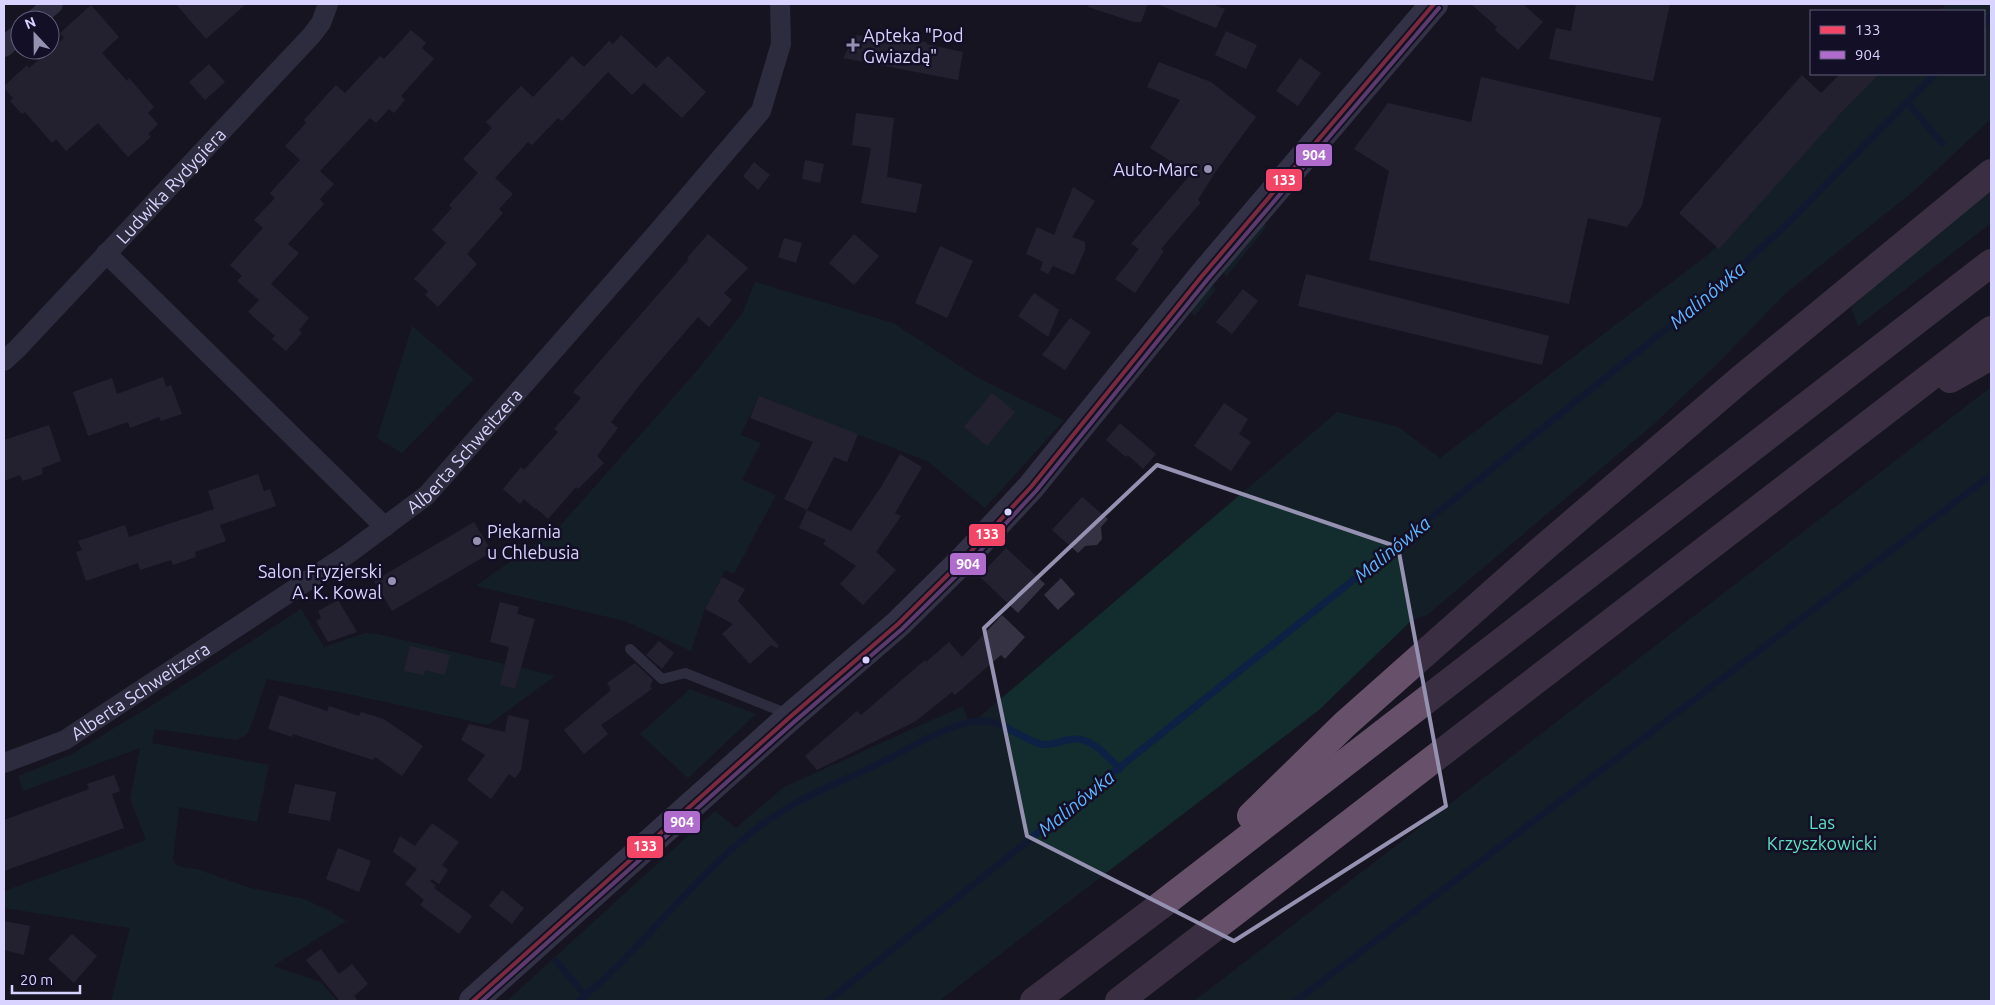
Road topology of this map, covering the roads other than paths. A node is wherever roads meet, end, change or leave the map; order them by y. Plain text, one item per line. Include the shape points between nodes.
1 (328, 4) edge
2 (780, 4) edge
3 (1434, 4) edge
4 (1991, 163) edge
5 (1991, 173) edge
6 (1947, 208) junction
7 (106, 253) junction
8 (1991, 263) edge
9 (1991, 330) edge
10 (1991, 356) edge
11 (4, 360) edge
12 (1858, 432) junction
13 (385, 527) junction
14 (630, 649) dead end
15 (790, 717) junction
16 (4, 763) edge
17 (1160, 906) junction
18 (472, 1001) edge
19 (1034, 1001) edge
20 (1119, 1001) edge

1 - 7 street, Ludwika Rydygiera via 321,23 310,36
2 - 13 street, Alberta Schweitzera via 781,44 761,111 427,495
3 - 15 street via 1208,269 1031,487 898,624
4 - 6 highway
5 - 6 highway
6 - 17 highway via 1540,551 1344,726
7 - 11 street, Ludwika Rydygiera
7 - 13 street
8 - 17 highway
9 - 12 highway
10 - 12 highway
12 - 20 highway
13 - 16 street, Alberta Schweitzera via 65,740
14 - 15 lane via 662,679 685,673
15 - 18 street
17 - 19 highway

